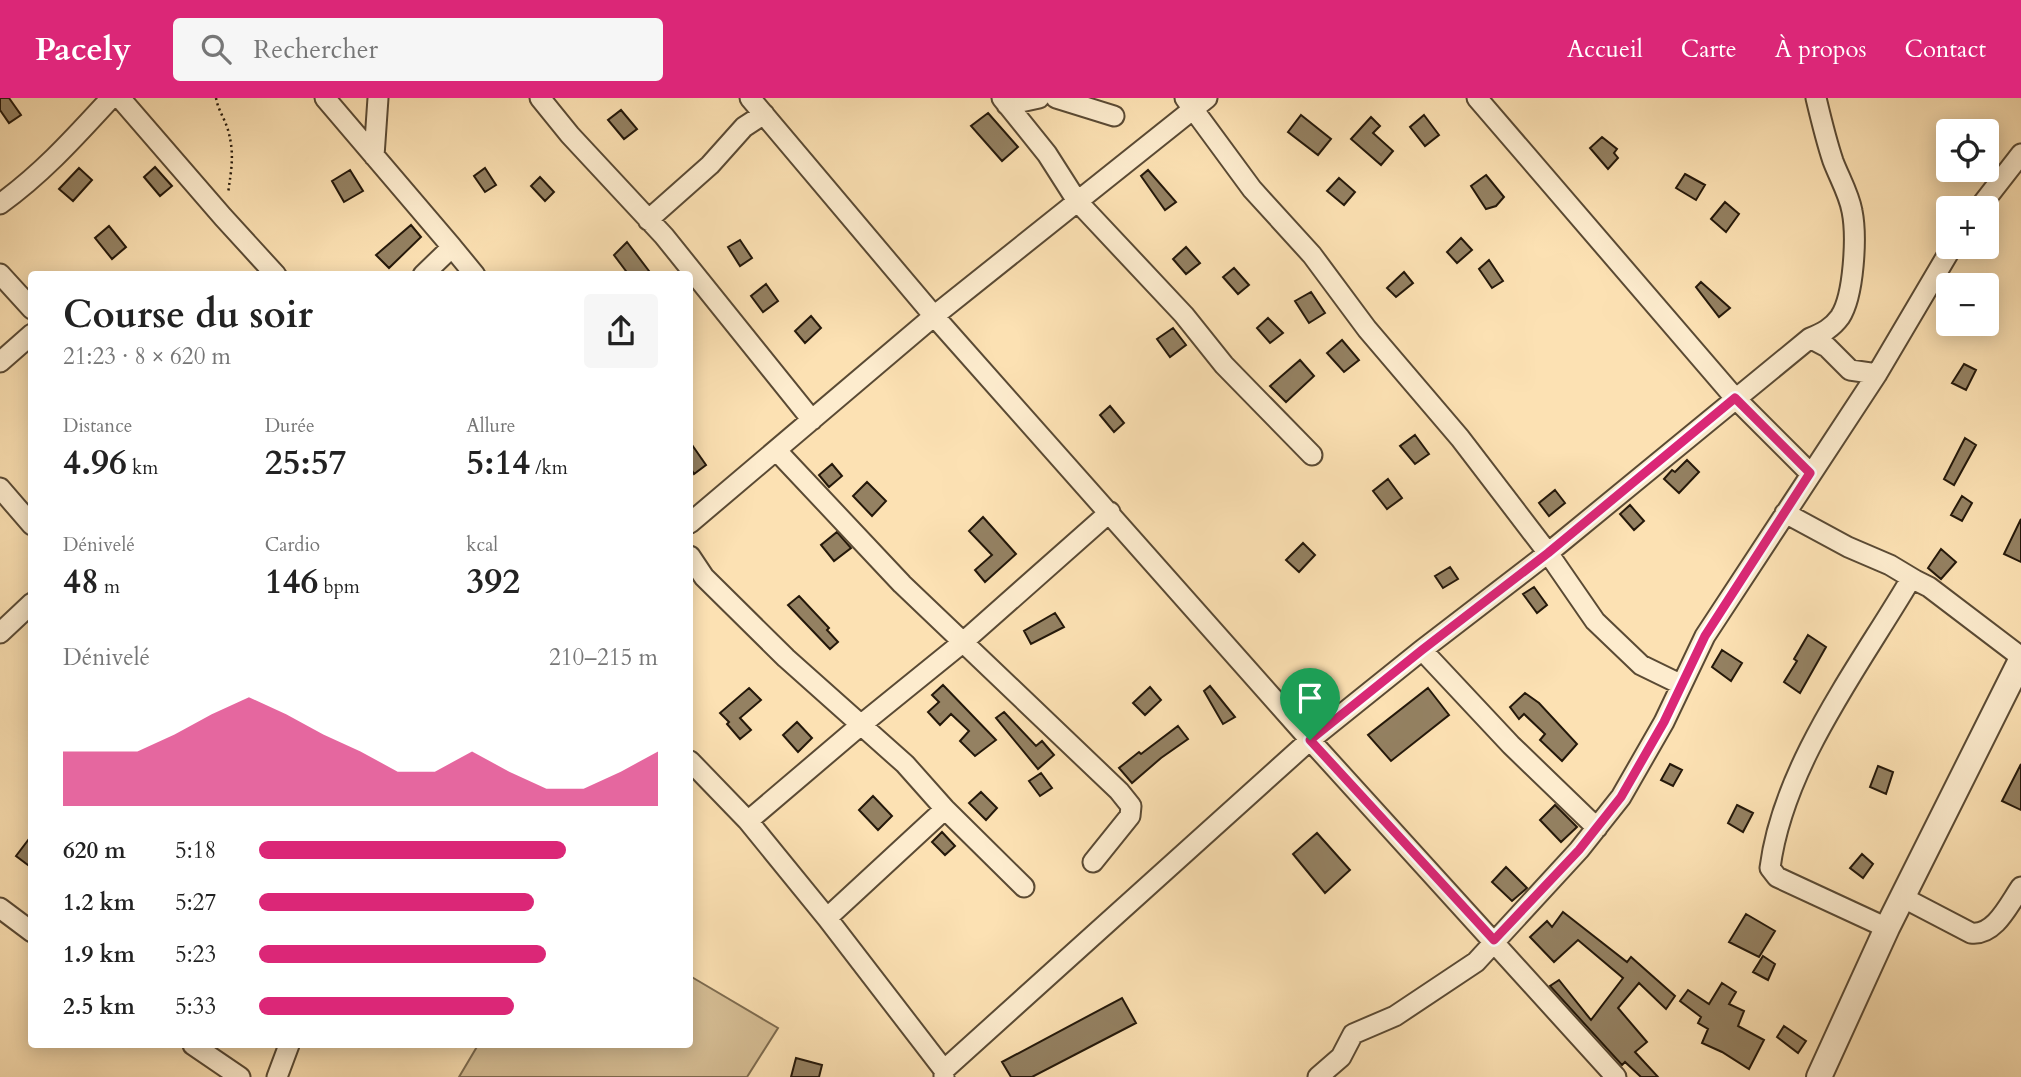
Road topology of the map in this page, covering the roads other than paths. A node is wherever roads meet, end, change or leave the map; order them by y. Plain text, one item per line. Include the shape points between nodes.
1 (111, 98) edge
2 (120, 98) edge
3 (325, 98) edge
4 (378, 98) edge
5 (540, 98) edge
6 (1039, 98) edge
7 (1056, 98) edge
8 (1477, 98) edge
9 (1816, 98) edge
10 (1005, 102) edge
11 (1195, 102) edge
12 (758, 103) edge
13 (1114, 116) dead end
14 (2021, 154) edge
15 (374, 156) junction
16 (1988, 196) edge
17 (1077, 201) junction
18 (0, 204) edge
19 (648, 219) junction
20 (452, 247) junction
21 (1945, 259) edge
22 (272, 271) edge
23 (427, 271) edge
24 (472, 271) edge
25 (693, 271) edge
26 (693, 271) edge
27 (0, 274) edge
28 (28, 305) edge
29 (934, 316) junction
30 (28, 338) edge
31 (1810, 338) junction
32 (0, 362) edge
33 (1877, 374) junction
34 (1735, 398) junction
35 (812, 420) junction
36 (776, 450) junction
37 (1312, 455) dead end
38 (1810, 473) junction
39 (0, 488) edge
40 (1110, 512) junction
41 (1784, 513) junction
42 (28, 520) edge
43 (693, 520) edge
44 (1548, 553) junction
45 (693, 560) edge
46 (1915, 580) junction
47 (28, 607) edge
48 (0, 634) edge
49 (962, 643) junction
50 (1422, 650) junction
51 (2021, 659) edge
52 (1680, 684) junction
53 (862, 724) junction
54 (1310, 740) junction
55 (693, 764) edge
56 (945, 809) junction
57 (748, 821) junction
58 (1597, 828) junction
59 (1093, 862) dead end
60 (1024, 887) dead end
61 (2021, 887) edge
62 (1902, 897) junction
63 (0, 908) edge
64 (827, 918) junction
65 (1887, 928) junction
66 (28, 929) edge
67 (1494, 940) junction
68 (197, 1048) edge
69 (288, 1048) edge
70 (944, 1073) edge
71 (240, 1077) edge
72 (277, 1077) edge
73 (1318, 1077) edge
74 (1616, 1077) edge
75 (1819, 1077) edge

1 - 18 street via 57,158
2 - 22 street
3 - 15 street
4 - 15 street
5 - 19 street
6 - 10 street
7 - 13 street
8 - 34 street
9 - 31 street via 1832,159 1852,209 1854,233 1848,298 1842,314 1824,333
10 - 17 street
11 - 17 street
11 - 44 street via 1252,189 1312,255
12 - 19 street via 744,127 710,165
12 - 29 street
14 - 16 street
15 - 20 street
17 - 29 street
17 - 37 street
19 - 26 street
20 - 23 street
20 - 24 street
21 - 33 street
25 - 35 street
27 - 28 street
29 - 35 street
29 - 40 street
30 - 32 street
31 - 33 street via 1827,347 1850,370
31 - 34 street
33 - 38 street
34 - 38 street
34 - 44 street
35 - 36 street
36 - 43 street
36 - 49 street
38 - 41 street
39 - 42 street
40 - 49 street
40 - 54 street
41 - 46 street
41 - 52 street via 1705,636
44 - 50 street
44 - 52 street via 1595,621 1641,665
45 - 53 street via 786,658
46 - 51 street
46 - 65 street via 1909,582 1828,714 1793,786 1770,868 1777,877
47 - 48 street
49 - 53 street
49 - 59 street via 1130,806 1126,823
50 - 54 street
50 - 58 street
51 - 62 street
52 - 58 street via 1646,756
53 - 56 street
53 - 57 street
54 - 67 street
54 - 70 street
55 - 57 street
56 - 60 street
56 - 64 street
57 - 64 street
58 - 67 street
61 - 62 street via 1981,934
62 - 65 street
63 - 66 street
64 - 70 street
65 - 75 street
67 - 73 street via 1476,962 1395,1016 1353,1034 1341,1057
67 - 74 street
68 - 71 street
69 - 72 street

